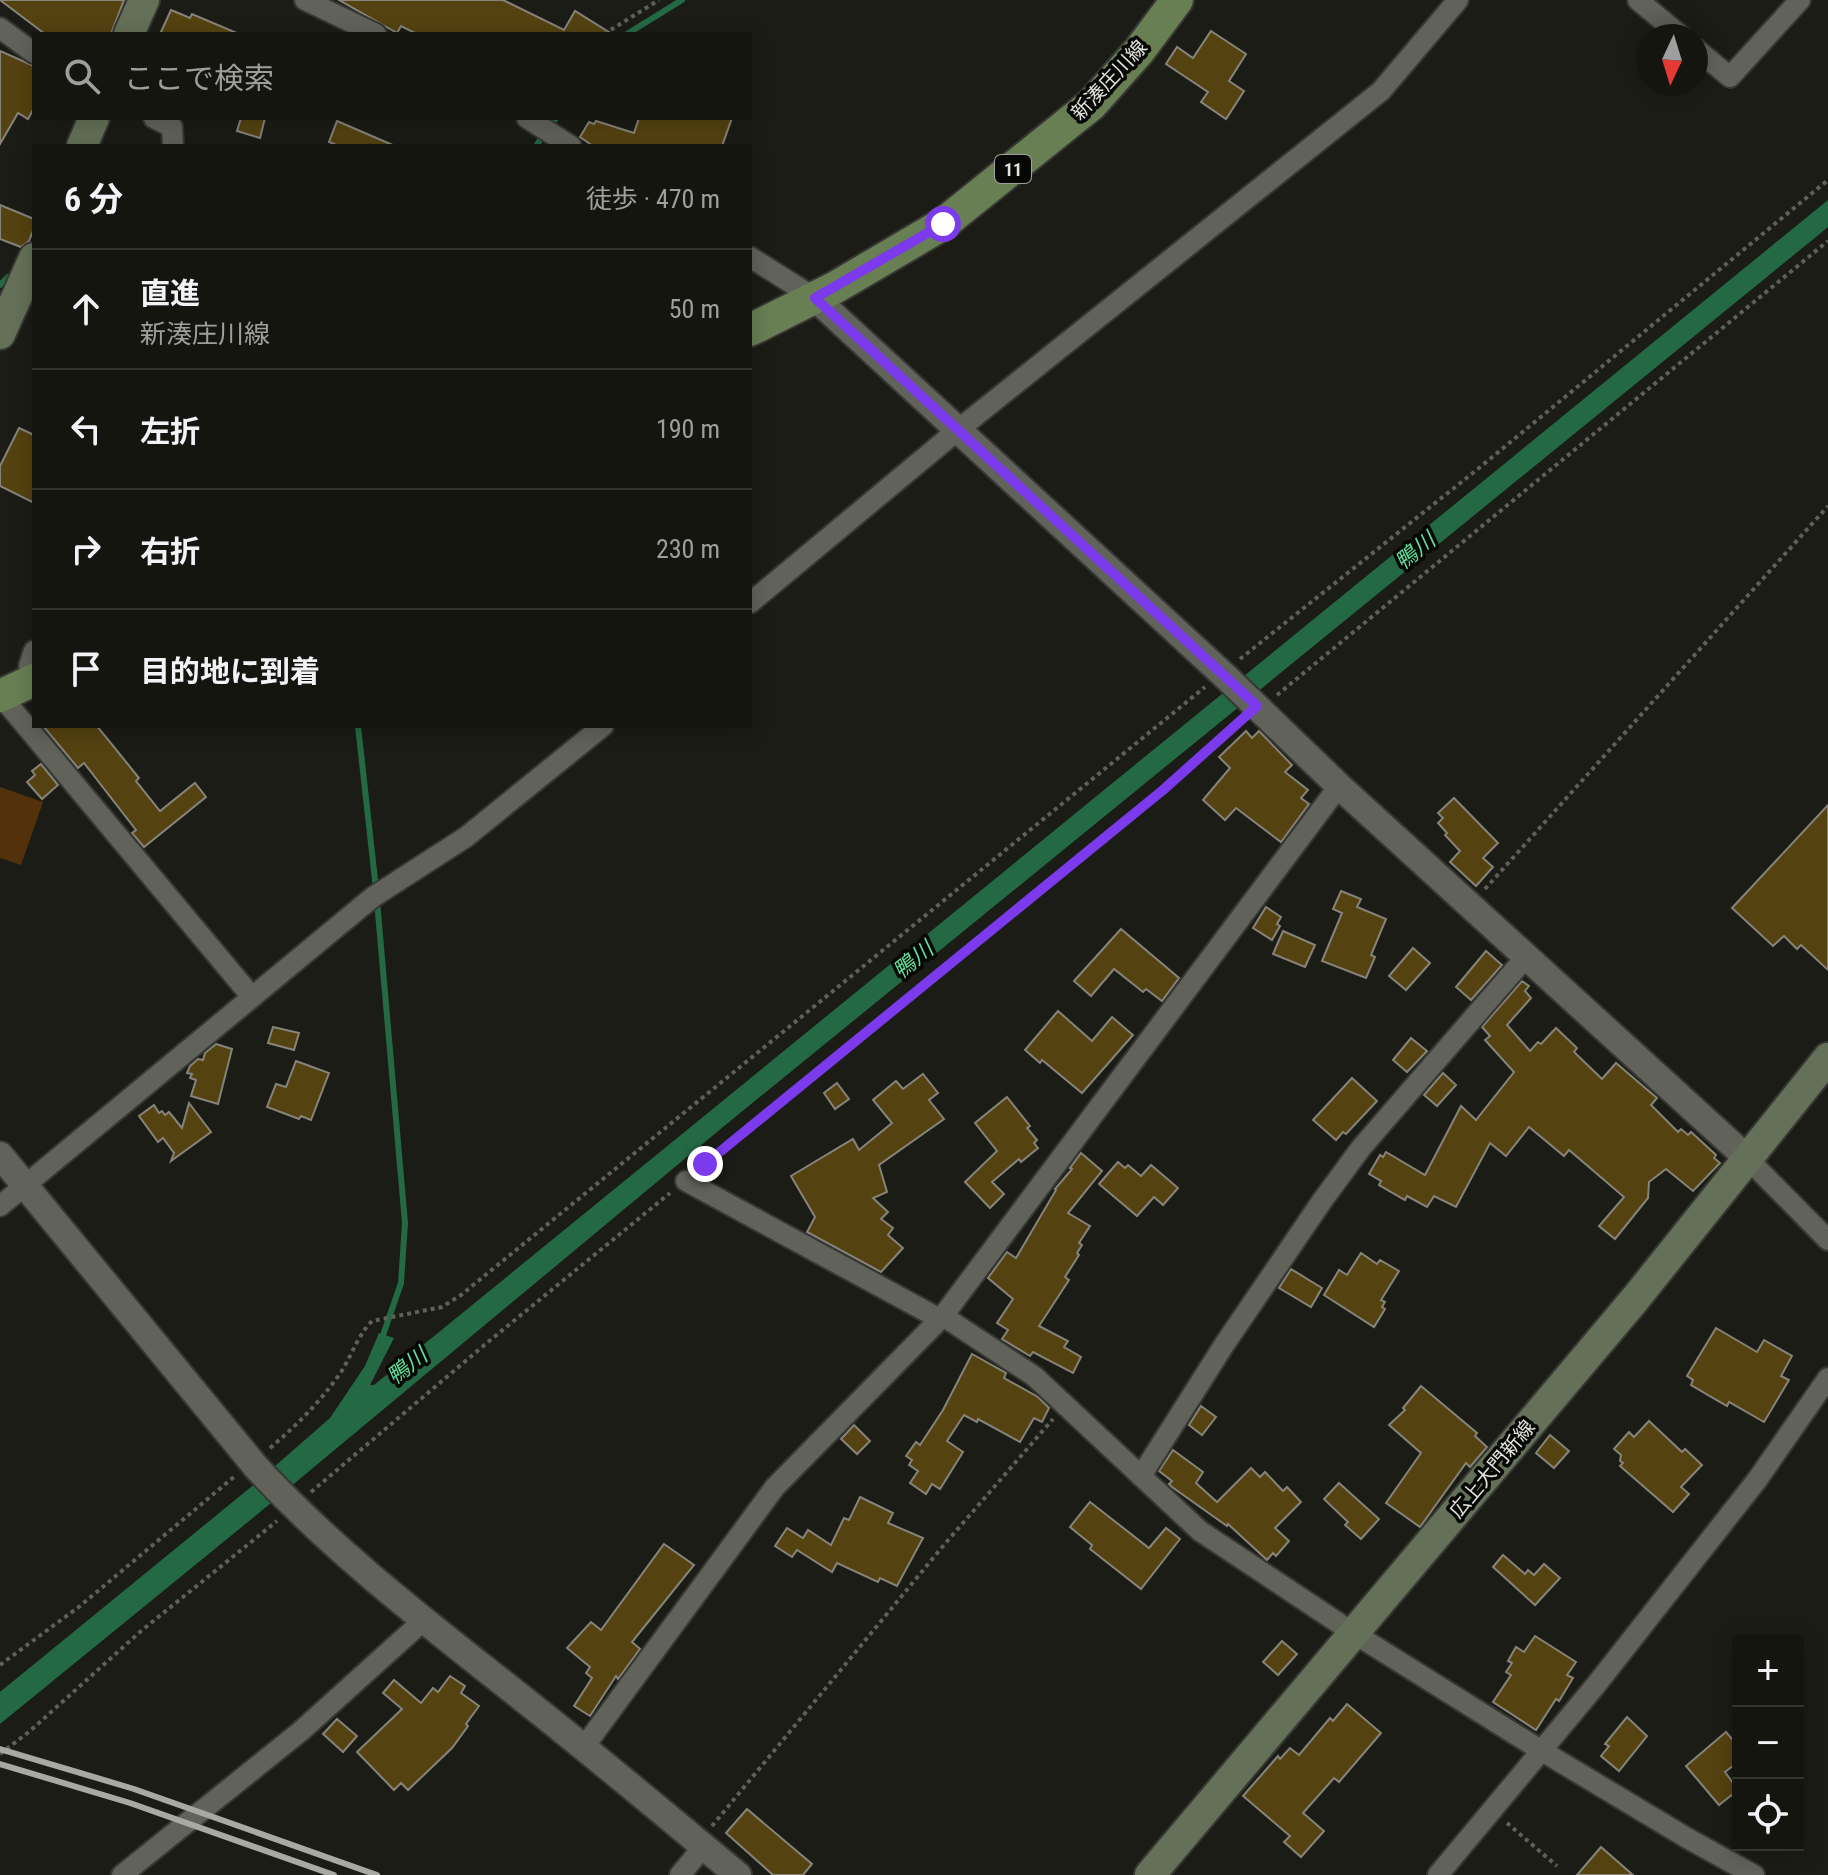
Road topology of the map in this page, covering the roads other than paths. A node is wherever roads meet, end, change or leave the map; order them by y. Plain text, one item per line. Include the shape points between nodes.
1 (144, 0) edge
2 (305, 0) edge
3 (1177, 0) edge
4 (1458, 0) edge
5 (1638, 0) edge
6 (1800, 0) edge
7 (1667, 24) edge
8 (0, 28) edge
9 (130, 32) edge
10 (372, 32) edge
11 (32, 52) edge
12 (1708, 59) edge
13 (93, 120) edge
14 (158, 120) edge
15 (540, 126) edge
16 (83, 144) edge
17 (173, 144) edge
18 (568, 144) edge
19 (752, 258) edge
20 (32, 263) edge
21 (815, 298) junction
22 (15, 307) edge
23 (752, 329) edge
24 (0, 334) edge
25 (959, 429) junction
26 (752, 601) edge
27 (32, 680) edge
28 (0, 696) edge
29 (601, 728) edge
30 (1339, 786) junction
31 (1525, 958) junction
32 (252, 997) junction
33 (1828, 1058) edge
34 (0, 1155) edge
35 (1747, 1158) junction
36 (686, 1181) road end
37 (25, 1185) junction
38 (0, 1206) edge
39 (1828, 1240) edge
40 (941, 1317) junction
41 (1828, 1378) edge
42 (1141, 1476) junction
43 (424, 1620) junction
44 (1355, 1634) junction
45 (584, 1747) junction
46 (1542, 1751) junction
47 (701, 1844) junction
48 (122, 1875) edge
49 (680, 1875) edge
50 (738, 1875) edge
51 (1150, 1875) edge
52 (1438, 1875) edge
53 (1754, 1875) edge

1 - 9 main road
2 - 10 street
3 - 21 main road, 新湊庄川線 / 11 via 1092,104 943,224
4 - 25 street via 1381,91
5 - 7 street
6 - 12 street via 1730,77
8 - 11 street
13 - 16 main road
14 - 17 street via 172,127
15 - 18 street
19 - 21 street
20 - 22 main road
21 - 23 main road, 新湊庄川線 / 11
21 - 25 street
22 - 24 main road
25 - 26 street
25 - 30 street
27 - 28 main road
28 - 32 street
29 - 32 street via 466,837 373,897
30 - 31 street
30 - 40 street
31 - 35 street
31 - 42 street via 1361,1148 1224,1345
32 - 37 street
33 - 35 main road, 広上大門新線
34 - 37 street
35 - 39 street
35 - 44 main road, 広上大門新線
36 - 40 street
37 - 38 street
37 - 43 street via 254,1464 291,1504
40 - 42 street via 1034,1376
40 - 45 street via 775,1487
41 - 46 street via 1757,1480
42 - 44 street via 1200,1531
43 - 45 street
43 - 48 street via 301,1731
44 - 46 street
44 - 51 main road, 広上大門新線
45 - 47 street
46 - 52 street
46 - 53 street
47 - 49 street
47 - 50 street

